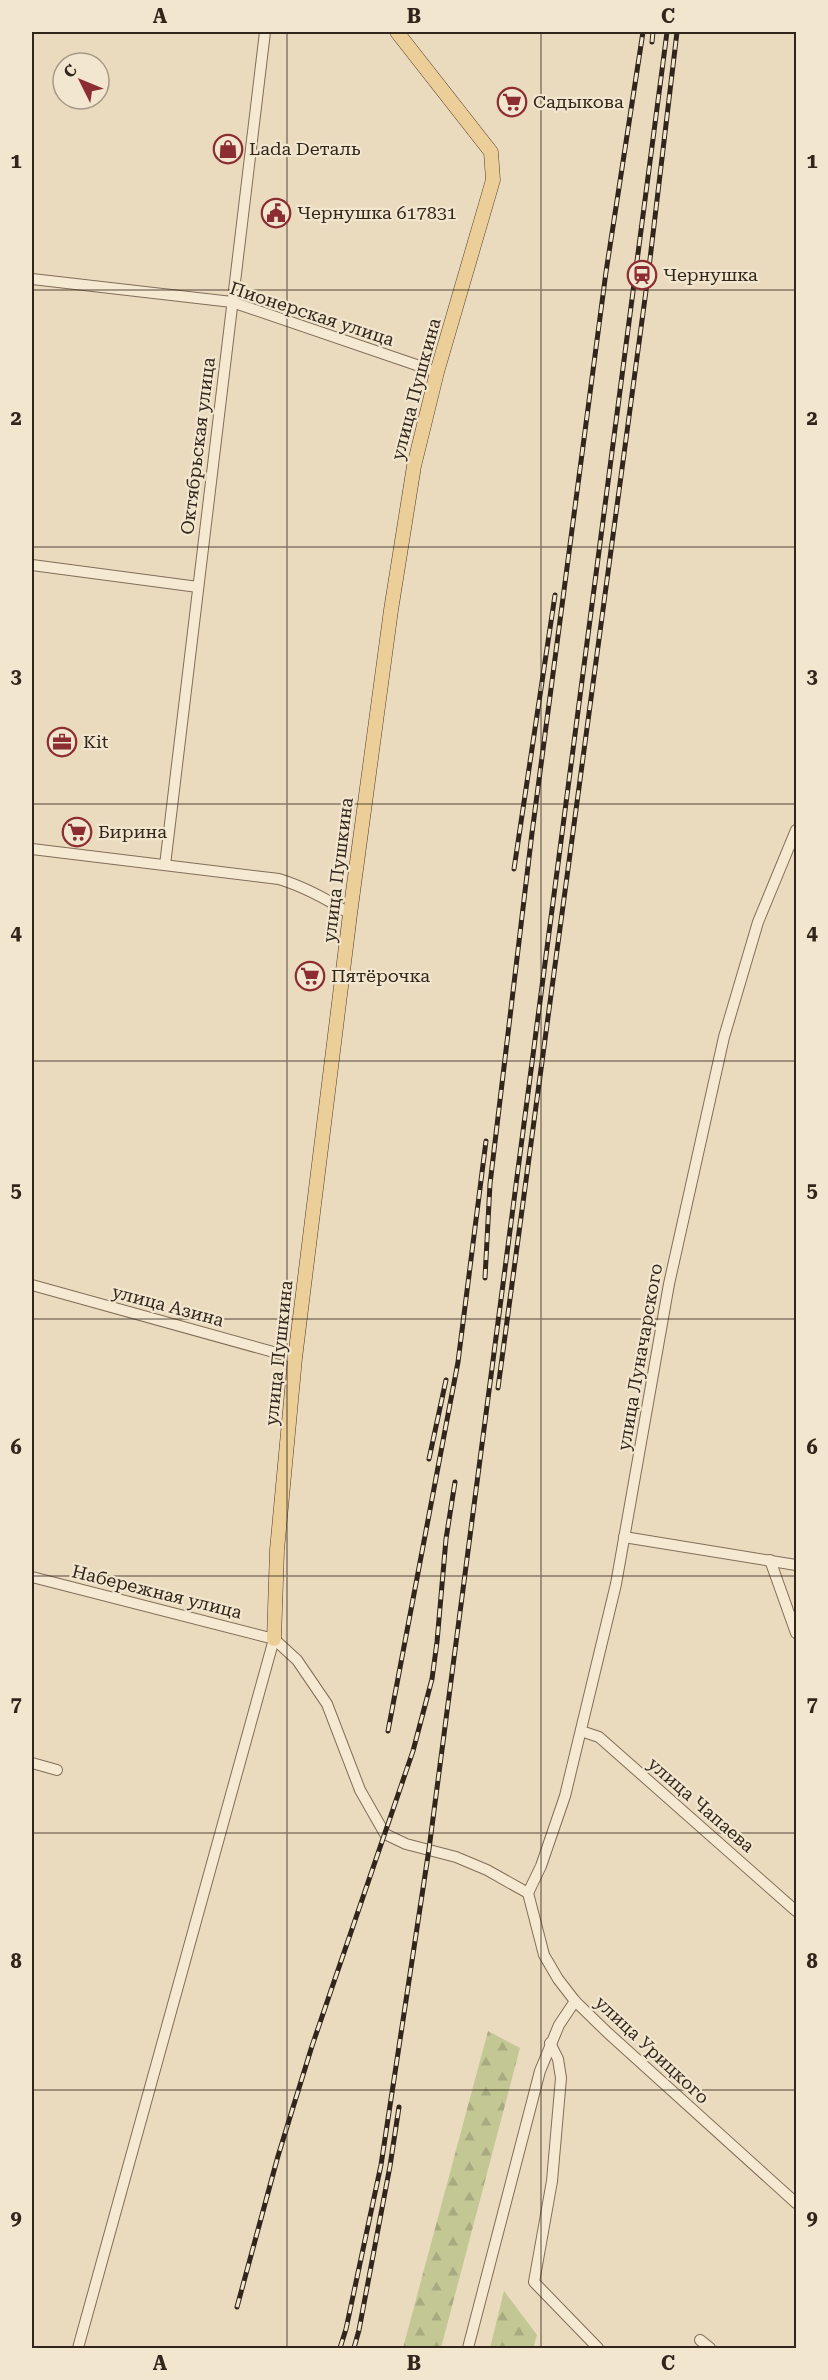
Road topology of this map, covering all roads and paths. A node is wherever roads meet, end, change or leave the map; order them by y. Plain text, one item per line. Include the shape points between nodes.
1 (265, 32) edge
2 (397, 32) edge
3 (32, 279) edge
4 (232, 302) junction
5 (437, 372) junction
6 (32, 565) edge
7 (198, 587) junction
8 (796, 830) edge
9 (32, 849) edge
10 (165, 865) junction
11 (350, 914) junction
12 (32, 1285) edge
13 (295, 1358) junction
14 (624, 1537) junction
15 (770, 1560) junction
16 (796, 1565) edge
17 (32, 1577) edge
18 (796, 1633) edge
19 (274, 1639) junction
20 (581, 1731) junction
21 (32, 1763) edge
22 (57, 1770) dead end
23 (528, 1893) junction
24 (796, 1911) edge
25 (575, 2001) junction
26 (550, 2043) junction
27 (796, 2203) edge
28 (700, 2340) dead end
29 (78, 2349) edge
30 (468, 2349) edge
31 (598, 2349) edge
32 (710, 2349) edge

1 - 4 street, Октябрьская улица
2 - 5 main road, улица Пушкина via 491,152 493,180
3 - 4 street, Пионерская улица
4 - 5 street, Пионерская улица
4 - 7 street, Октябрьская улица
5 - 11 main road, улица Пушкина via 414,466 390,610
6 - 7 street
7 - 10 street, Октябрьская улица
8 - 14 street, улица Луначарского via 758,922 724,1037 669,1284
9 - 10 street
10 - 11 street via 279,879 326,898
11 - 13 main road, улица Пушкина
12 - 13 street, улица Азина
13 - 19 main road, улица Пушкина via 277,1550
14 - 15 street
14 - 20 street, улица Луначарского
15 - 16 street
15 - 18 street
17 - 19 street, Набережная улица
19 - 23 street via 297,1660 327,1704 360,1790 385,1834 406,1844 456,1857
19 - 29 street
20 - 23 street, улица Луначарского via 565,1796
20 - 24 street, улица Чапаева via 599,1737
21 - 22 street
23 - 25 street, улица Урицкого via 544,1954
25 - 26 street
25 - 27 street, улица Урицкого
26 - 30 street
26 - 31 street via 561,2078 552,2181 534,2282
28 - 32 street

